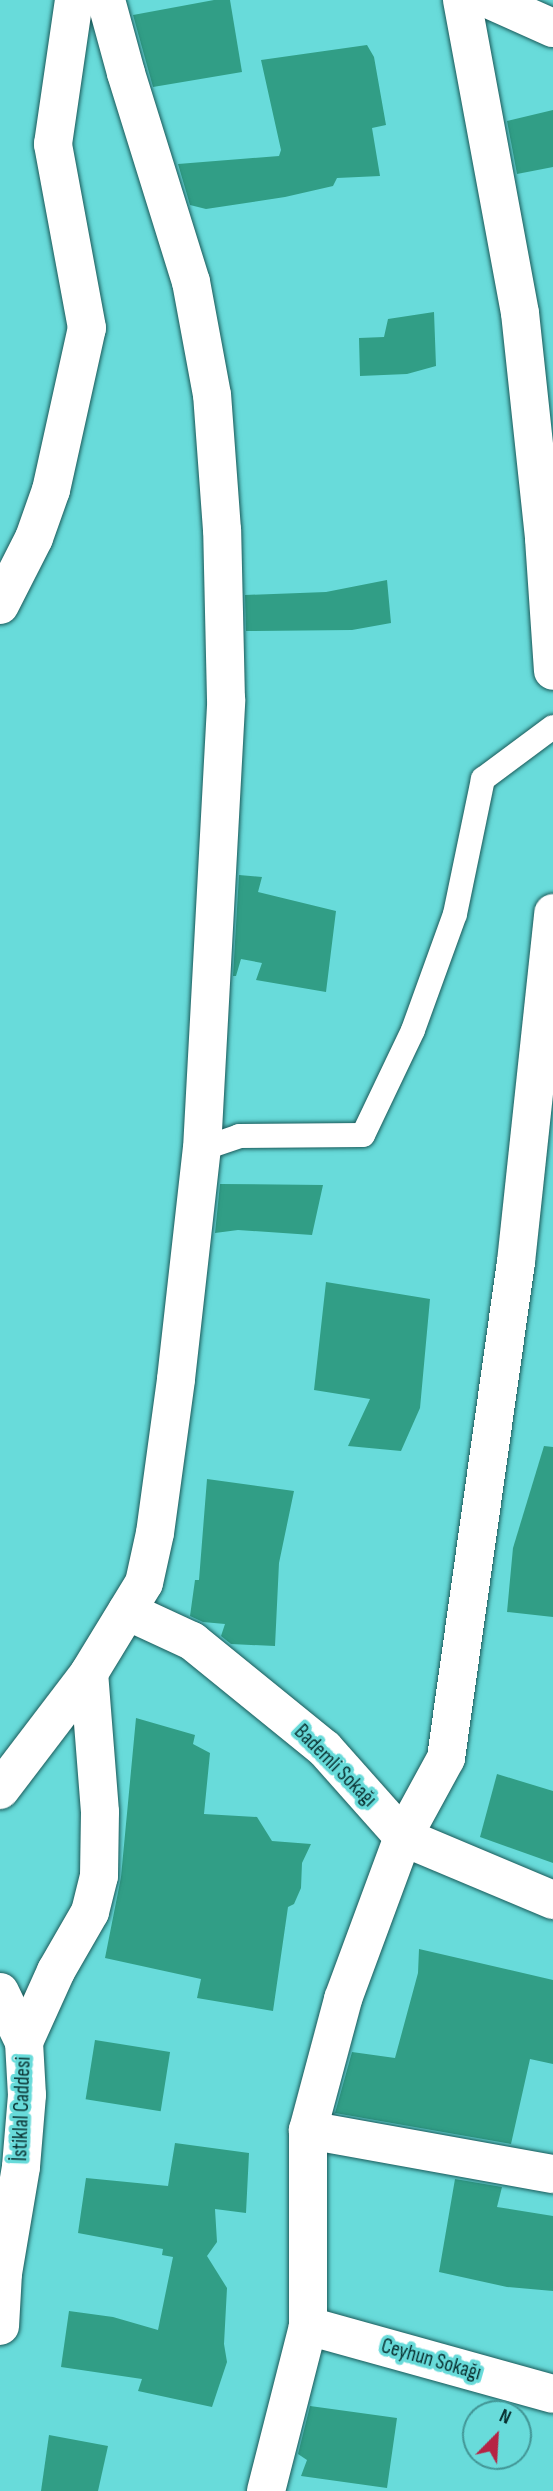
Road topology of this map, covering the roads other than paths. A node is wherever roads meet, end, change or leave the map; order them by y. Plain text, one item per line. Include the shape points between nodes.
1 (74, 0) edge
2 (106, 0) edge
3 (462, 0) edge
4 (490, 0) edge
5 (553, 28) edge
6 (0, 605) edge
7 (553, 671) edge
8 (553, 727) edge
9 (553, 914) edge
10 (202, 1149) junction
11 (127, 1611) junction
12 (89, 1672) junction
13 (0, 1790) edge
14 (403, 1837) junction
15 (553, 1900) edge
16 (0, 1992) edge
17 (24, 2042) junction
18 (0, 2075) edge
19 (309, 2130) junction
20 (553, 2174) edge
21 (2, 2265) edge
22 (0, 2326) edge
23 (309, 2326) junction
24 (553, 2394) edge
25 (266, 2491) edge

1 - 6 street via 53,144 87,328 51,490 34,538
2 - 10 street via 191,282 212,395 222,530 226,700
3 - 7 street via 520,313
4 - 5 street
8 - 10 lane via 483,779 455,914 413,1030 363,1135 239,1136
9 - 14 street via 516,1262 446,1758
10 - 11 street via 155,1534 144,1583
11 - 12 street
11 - 14 street, Bademli Sokağı via 192,1641 325,1749
12 - 13 street
12 - 17 street via 100,1812 99,1876 90,1912 56,1971
14 - 15 street, Bademli Sokağı
14 - 19 street via 343,1999
16 - 17 street, İstiklal Caddesi
17 - 18 street
17 - 21 street, İstiklal Caddesi via 26,2134
19 - 20 street
19 - 23 street
21 - 22 street, İstiklal Caddesi
23 - 24 street, Ceyhun Sokağı
23 - 25 street

